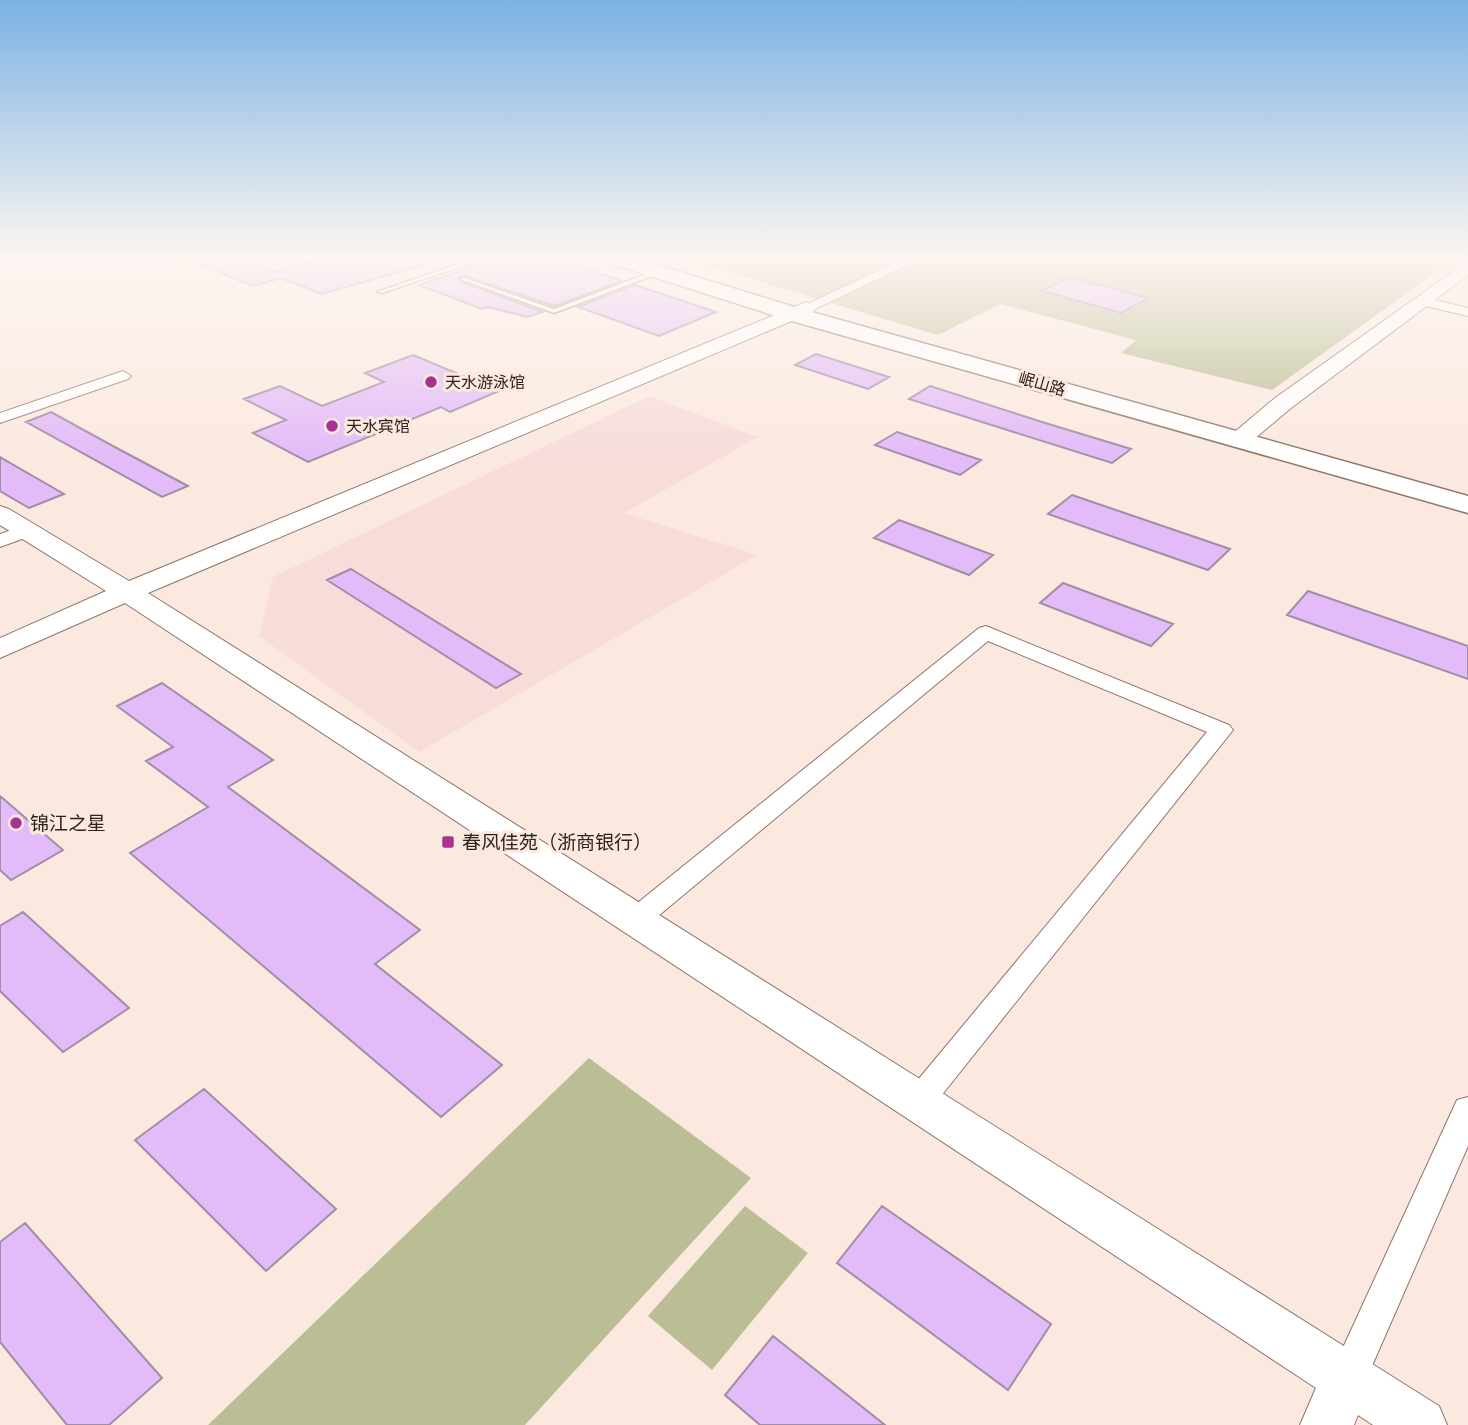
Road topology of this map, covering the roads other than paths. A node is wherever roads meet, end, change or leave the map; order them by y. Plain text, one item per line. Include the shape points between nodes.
1 (765, 326) edge
2 (852, 326) edge
3 (1389, 326) edge
4 (123, 376) dead end
5 (0, 418) edge
6 (1244, 436) junction
7 (1468, 493) edge
8 (1468, 505) edge
9 (0, 514) edge
10 (26, 531) junction
11 (0, 541) edge
12 (127, 592) junction
13 (0, 649) edge
14 (635, 920) junction
15 (918, 1102) junction
16 (1468, 1110) edge
17 (1348, 1378) junction
18 (1327, 1425) edge
19 (1420, 1425) edge

1 - 12 street
2 - 6 main road, 岷山路
3 - 6 street
4 - 5 street
6 - 7 main road, 岷山路
6 - 8 main road, 岷山路
9 - 10 street
10 - 11 street
10 - 12 street
12 - 13 street
12 - 14 street
14 - 15 street
14 - 15 street via 986,632 1221,730
15 - 17 street
16 - 17 street
17 - 18 street
17 - 19 street

